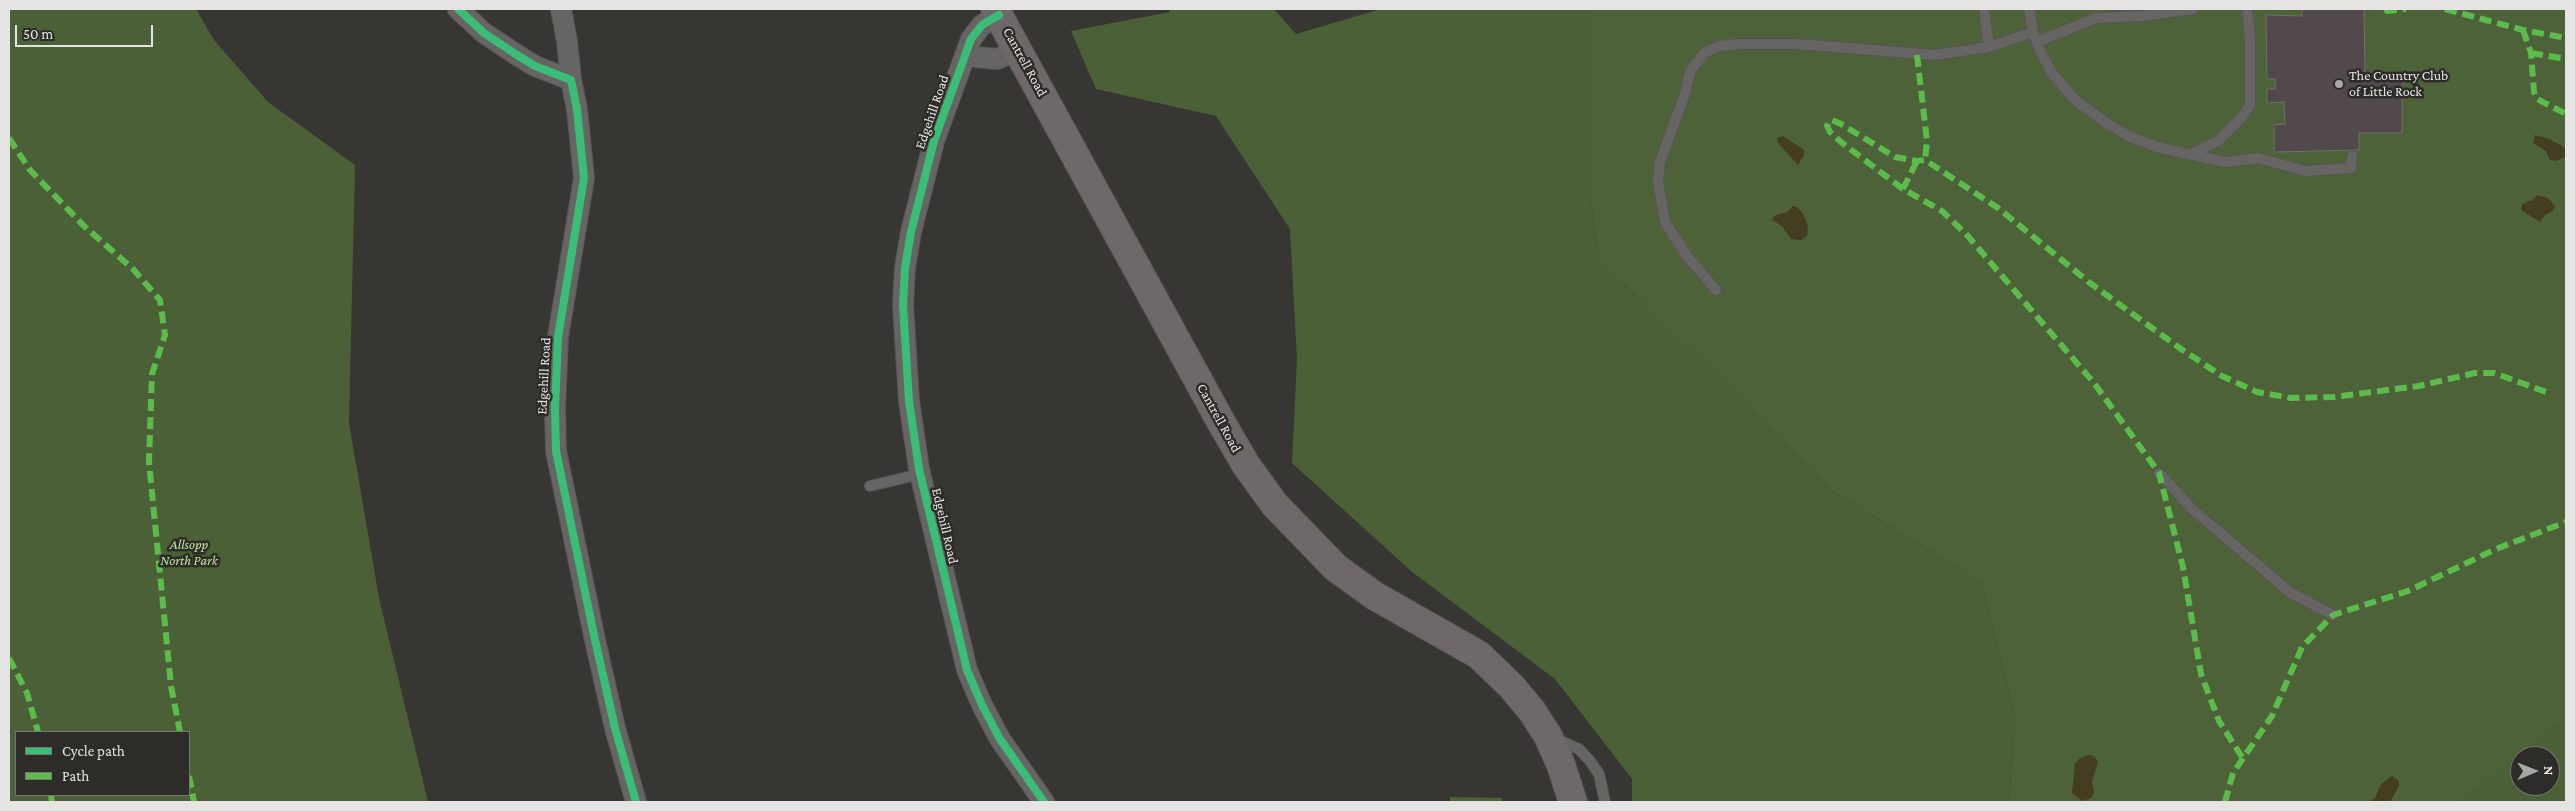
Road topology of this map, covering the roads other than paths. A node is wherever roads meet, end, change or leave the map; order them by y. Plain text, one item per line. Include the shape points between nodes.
1 (458, 9) edge
2 (561, 9) edge
3 (1984, 9) edge
4 (2029, 9) edge
5 (2193, 9) edge
6 (2247, 9) edge
7 (997, 12) edge
8 (2035, 37) junction
9 (1989, 47) junction
10 (1020, 50) junction
11 (966, 53) junction
12 (570, 80) junction
13 (2191, 154) junction
14 (2352, 156) dead end
15 (1716, 290) dead end
16 (2159, 473) dead end
17 (920, 474) junction
18 (870, 486) dead end
19 (2333, 615) dead end
20 (1548, 736) junction
21 (636, 802) edge
22 (1044, 802) edge
23 (1573, 802) edge
24 (1605, 802) edge

1 - 12 street via 484,33 517,55
2 - 12 street, Edgehill Road
3 - 9 lane
4 - 8 lane
5 - 8 lane via 2096,18
6 - 13 lane via 2250,105 2218,141
7 - 10 main road, Cantrell Road
7 - 11 street, Edgehill Road via 976,31
8 - 9 lane
8 - 13 lane via 2052,73 2066,91 2106,123 2158,147
9 - 15 lane via 1917,55 1806,44 1737,44 1719,46 1704,53 1690,72 1660,162 1658,182 1664,222
10 - 11 street via 997,59
10 - 20 main road, Cantrell Road via 1221,422 1275,505 1336,568 1375,596 1479,655 1512,687
11 - 17 street, Edgehill Road via 934,141 905,268 903,305 909,401
12 - 21 street, Edgehill Road via 578,109 584,178 558,337 555,442 595,640
13 - 14 lane via 2225,162 2258,158 2305,171 2351,168
16 - 19 lane via 2193,510 2292,593
17 - 18 lane
17 - 22 street, Edgehill Road via 967,670 1000,739
20 - 23 main road, Cantrell Road
20 - 24 lane via 1566,741 1590,761 1599,774

